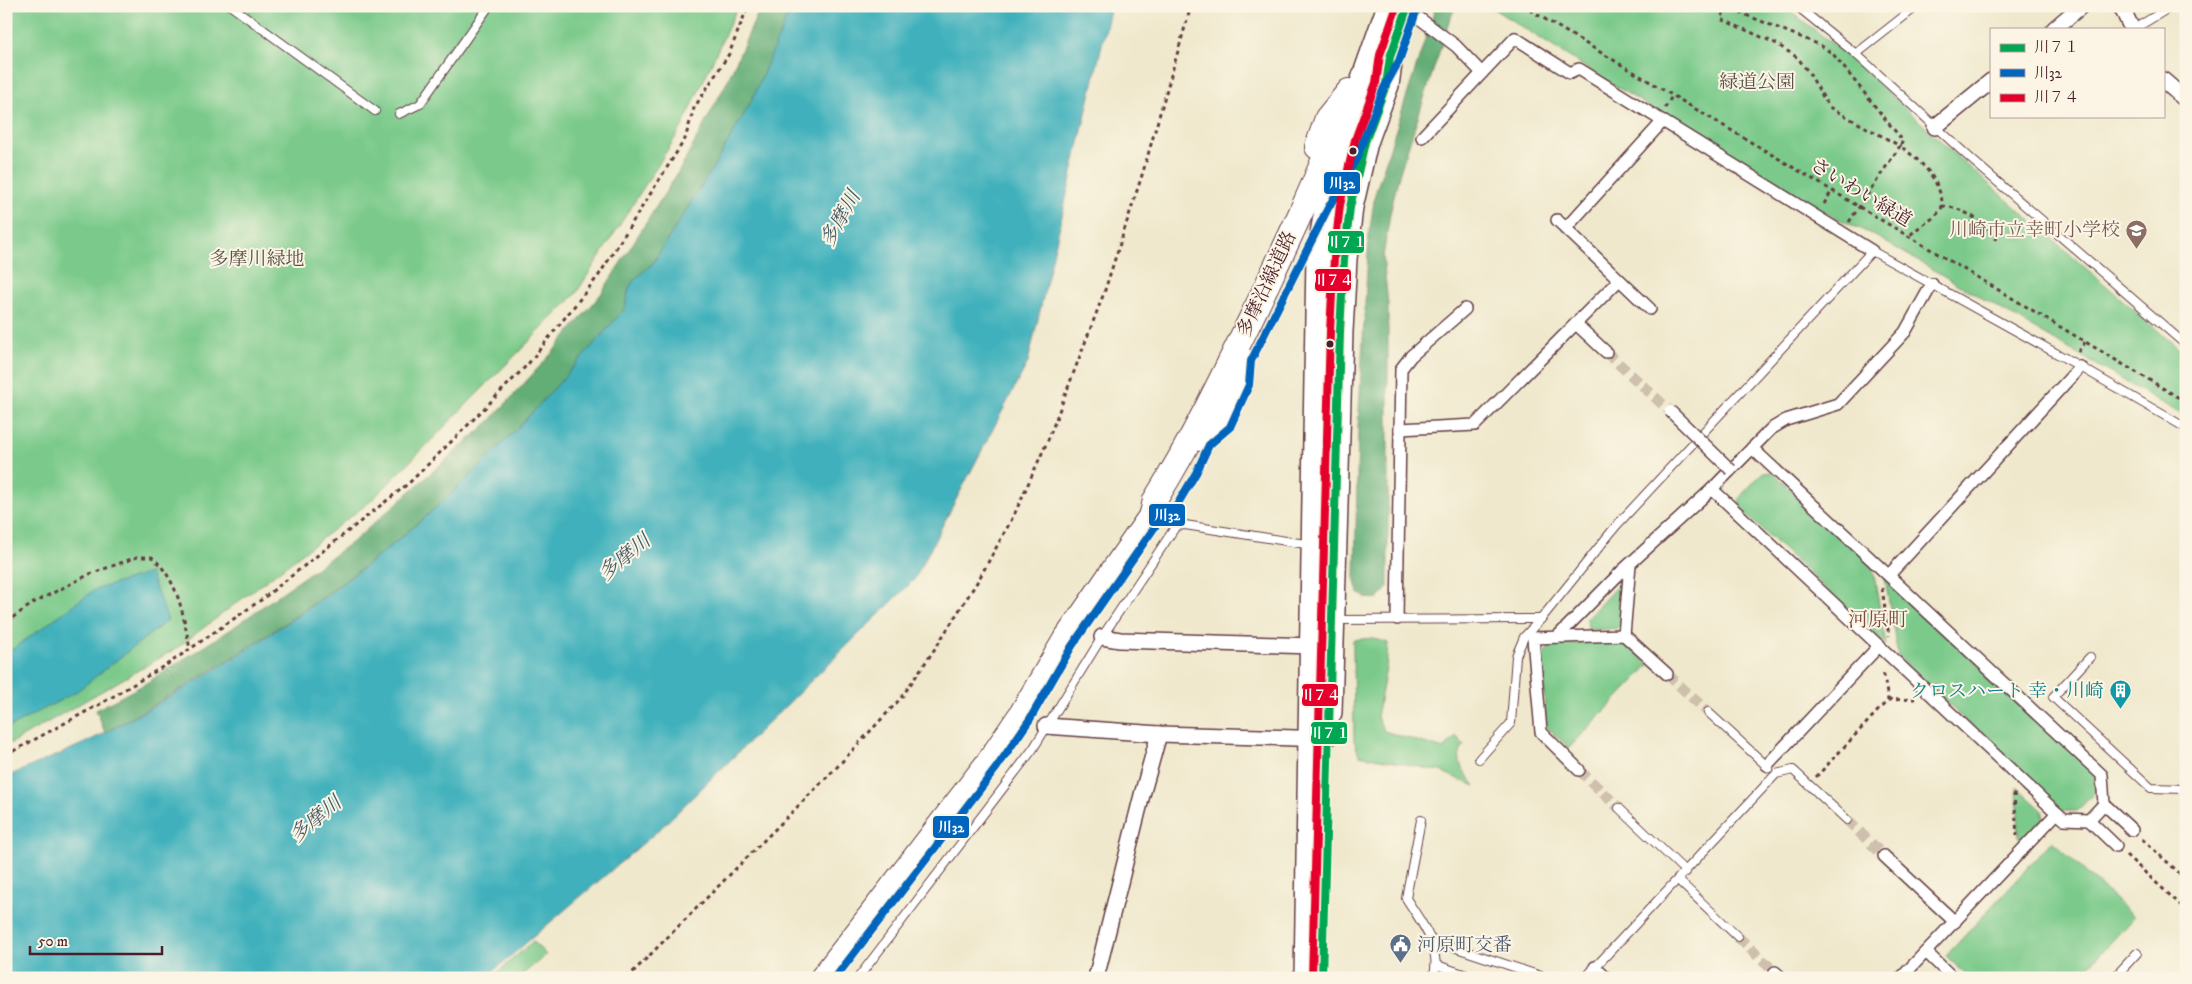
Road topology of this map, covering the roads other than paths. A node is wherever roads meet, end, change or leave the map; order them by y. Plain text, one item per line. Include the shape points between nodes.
1 (231, 6) edge
2 (488, 6) edge
3 (1390, 6) edge
4 (1797, 6) edge
5 (1917, 6) edge
6 (2081, 6) edge
7 (2121, 6) edge
8 (2172, 6) edge
9 (1413, 12) edge
10 (2055, 28) edge
11 (2132, 28) edge
12 (2135, 28) edge
13 (1383, 54) junction
14 (1856, 54) junction
15 (1482, 73) junction
16 (2164, 81) edge
17 (1990, 82) edge
18 (2186, 100) edge
19 (375, 111) dead end
20 (399, 114) dead end
21 (1663, 121) junction
22 (1936, 127) junction
23 (1422, 137) dead end
24 (1323, 182) junction
25 (1872, 251) junction
26 (1620, 280) junction
27 (1932, 284) junction
28 (1465, 309) dead end
29 (1650, 309) dead end
30 (1576, 324) junction
31 (2186, 345) edge
32 (1606, 352) tunnel mouth
33 (2078, 362) junction
34 (1670, 411) tunnel mouth
35 (2186, 428) edge
36 (1400, 429) junction
37 (1752, 448) junction
38 (1731, 470) junction
39 (1712, 489) junction
40 (1152, 514) junction
41 (1315, 546) junction
42 (1630, 564) junction
43 (1889, 575) junction
44 (1397, 619) junction
45 (1541, 619) junction
46 (1323, 621) junction
47 (1624, 635) junction
48 (1102, 637) junction
49 (1557, 637) junction
50 (1313, 646) junction
51 (1879, 646) junction
52 (2090, 657) dead end
53 (1667, 674) tunnel mouth
54 (1708, 712) tunnel mouth
55 (1046, 726) junction
56 (1159, 734) junction
57 (1320, 739) junction
58 (1479, 760) dead end
59 (1766, 765) junction
60 (1579, 770) tunnel mouth
61 (1776, 774) junction
62 (2186, 789) edge
63 (2104, 804) junction
64 (1619, 808) tunnel mouth
65 (2057, 813) junction
66 (1421, 820) dead end
67 (1847, 820) tunnel mouth
68 (2089, 820) junction
69 (2132, 830) road end
70 (2116, 846) road end
71 (1884, 856) tunnel mouth
72 (1686, 872) junction
73 (1678, 880) junction
74 (1955, 922) junction
75 (1738, 937) tunnel mouth
76 (1432, 940) junction
77 (1926, 952) junction
78 (2137, 953) dead end
79 (1437, 965) junction
80 (1596, 967) junction
81 (822, 978) edge
82 (858, 978) edge
83 (1096, 978) edge
84 (1308, 978) edge
85 (1322, 978) edge
86 (1432, 978) edge
87 (1475, 978) edge
88 (1547, 978) edge
89 (1586, 978) edge
90 (1606, 978) edge
91 (1901, 978) edge
92 (1953, 978) edge
93 (2114, 978) edge

1 - 19 lane
2 - 20 lane via 420,104
3 - 13 highway
4 - 14 lane
5 - 14 lane
6 - 10 street
7 - 11 street
8 - 12 lane
9 - 13 highway
9 - 15 street via 1456,46
13 - 24 highway
13 - 24 main road via 1358,72 1349,91 1327,118 1312,159
13 - 46 highway via 1386,85 1365,142 1350,207 1345,250
14 - 22 lane
15 - 21 street via 1515,38 1570,74 1579,69
15 - 23 street
16 - 18 street
17 - 22 street
21 - 25 street
21 - 26 street via 1561,225
22 - 31 lane
24 - 40 main road, 多摩沿線道路 via 1274,270 1208,408 1155,500
24 - 40 main road, 多摩沿線道路 via 1318,205 1241,358 1240,382 1221,422 1201,439 1165,505
24 - 41 highway via 1318,278 1307,293 1304,312 1305,353 1318,383
25 - 27 lane
25 - 45 lane via 1616,526
26 - 29 street
26 - 30 street
27 - 33 lane
27 - 37 street via 1905,332 1838,404 1786,420 1771,429
28 - 36 street via 1411,356 1401,369
30 - 32 street
30 - 36 street via 1476,425
33 - 35 lane
33 - 43 street
34 - 38 street, bridge
36 - 44 street
37 - 38 street
37 - 43 street
38 - 39 street
39 - 42 street
39 - 51 street
40 - 81 main road, 多摩沿線道路 via 1069,634 989,761
41 - 46 highway
41 - 48 lane via 1176,526
42 - 47 street
42 - 49 street
43 - 63 street via 2102,775
44 - 45 lane
44 - 46 lane
45 - 58 lane via 1524,637 1516,656 1511,724
46 - 50 highway
46 - 57 highway
47 - 49 street
47 - 53 street
48 - 50 street
48 - 55 lane
49 - 60 street via 1533,638 1541,732
50 - 57 highway
51 - 59 street
51 - 65 street
52 - 62 lane via 2053,697 2151,788
54 - 59 lane
55 - 56 street
55 - 82 lane via 980,821
56 - 57 street
56 - 83 street
57 - 84 highway
57 - 85 highway
59 - 61 lane
61 - 67 lane via 1793,770
61 - 72 lane
63 - 68 street
63 - 69 street
64 - 72 lane
65 - 68 street via 2064,819
65 - 74 street
66 - 76 lane via 1406,898
68 - 70 street
71 - 74 street
72 - 73 lane
73 - 75 lane
73 - 80 lane
74 - 77 street
76 - 79 lane
76 - 88 lane
77 - 91 street
77 - 92 street
78 - 93 lane
79 - 86 lane
79 - 87 lane
80 - 89 lane
80 - 90 street

